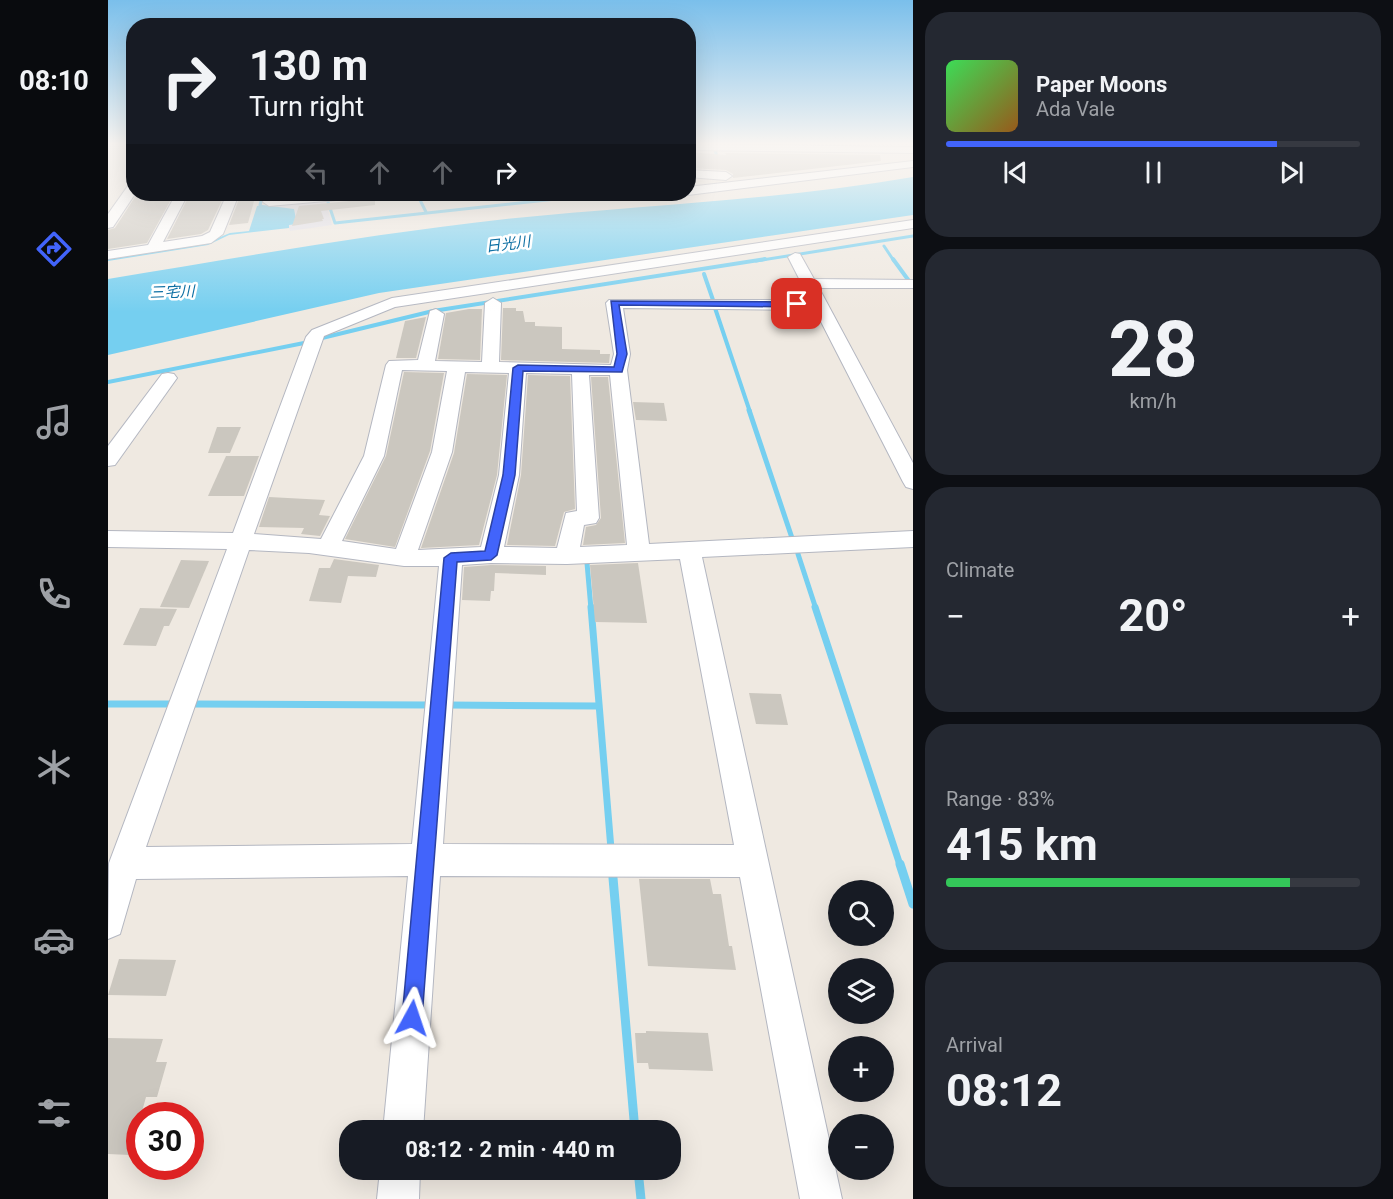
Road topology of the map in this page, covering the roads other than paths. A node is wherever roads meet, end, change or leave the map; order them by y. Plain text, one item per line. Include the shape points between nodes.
1 (124, 200) edge
2 (178, 201) edge
3 (230, 201) edge
4 (108, 224) edge
5 (913, 224) edge
6 (153, 248) junction
7 (108, 255) edge
8 (795, 257) dead end
9 (808, 283) junction
10 (913, 284) edge
11 (493, 303) dead end
12 (820, 305) junction
13 (436, 314) dead end
14 (425, 366) junction
15 (457, 367) junction
16 (490, 368) junction
17 (518, 368) junction
18 (580, 369) junction
19 (618, 370) junction
20 (168, 378) dead end
21 (108, 460) edge
22 (913, 482) edge
23 (913, 538) edge
24 (108, 539) edge
25 (239, 541) junction
26 (328, 547) junction
27 (689, 549) junction
28 (639, 552) junction
29 (491, 555) junction
30 (567, 556) junction
31 (404, 558) junction
32 (451, 558) junction
33 (425, 860) junction
34 (752, 861) junction
35 (119, 866) edge
36 (108, 922) edge
37 (404, 1120) edge
38 (399, 1180) edge
39 (398, 1199) edge
40 (821, 1199) edge

1 - 4 street
2 - 6 street
3 - 6 street via 216,234 206,240
5 - 25 street via 392,303 325,328 314,337
6 - 7 street
8 - 9 street
9 - 10 street
9 - 12 street
11 - 16 street
12 - 19 street via 614,303 622,354
12 - 22 street
13 - 14 street
14 - 15 street
14 - 26 street via 395,365 374,456
15 - 16 street
15 - 31 street via 442,452
16 - 17 street
17 - 18 street
17 - 29 street via 509,475
18 - 19 street
18 - 30 street via 588,518 574,518
19 - 28 street
20 - 21 street
23 - 27 street
24 - 25 street
25 - 26 street
25 - 35 street
26 - 31 street
27 - 28 street
27 - 34 street
28 - 30 street
29 - 30 street
29 - 32 street
31 - 32 street
32 - 33 street
33 - 34 street
33 - 35 street
33 - 37 street
34 - 40 street
35 - 36 street
38 - 39 street

